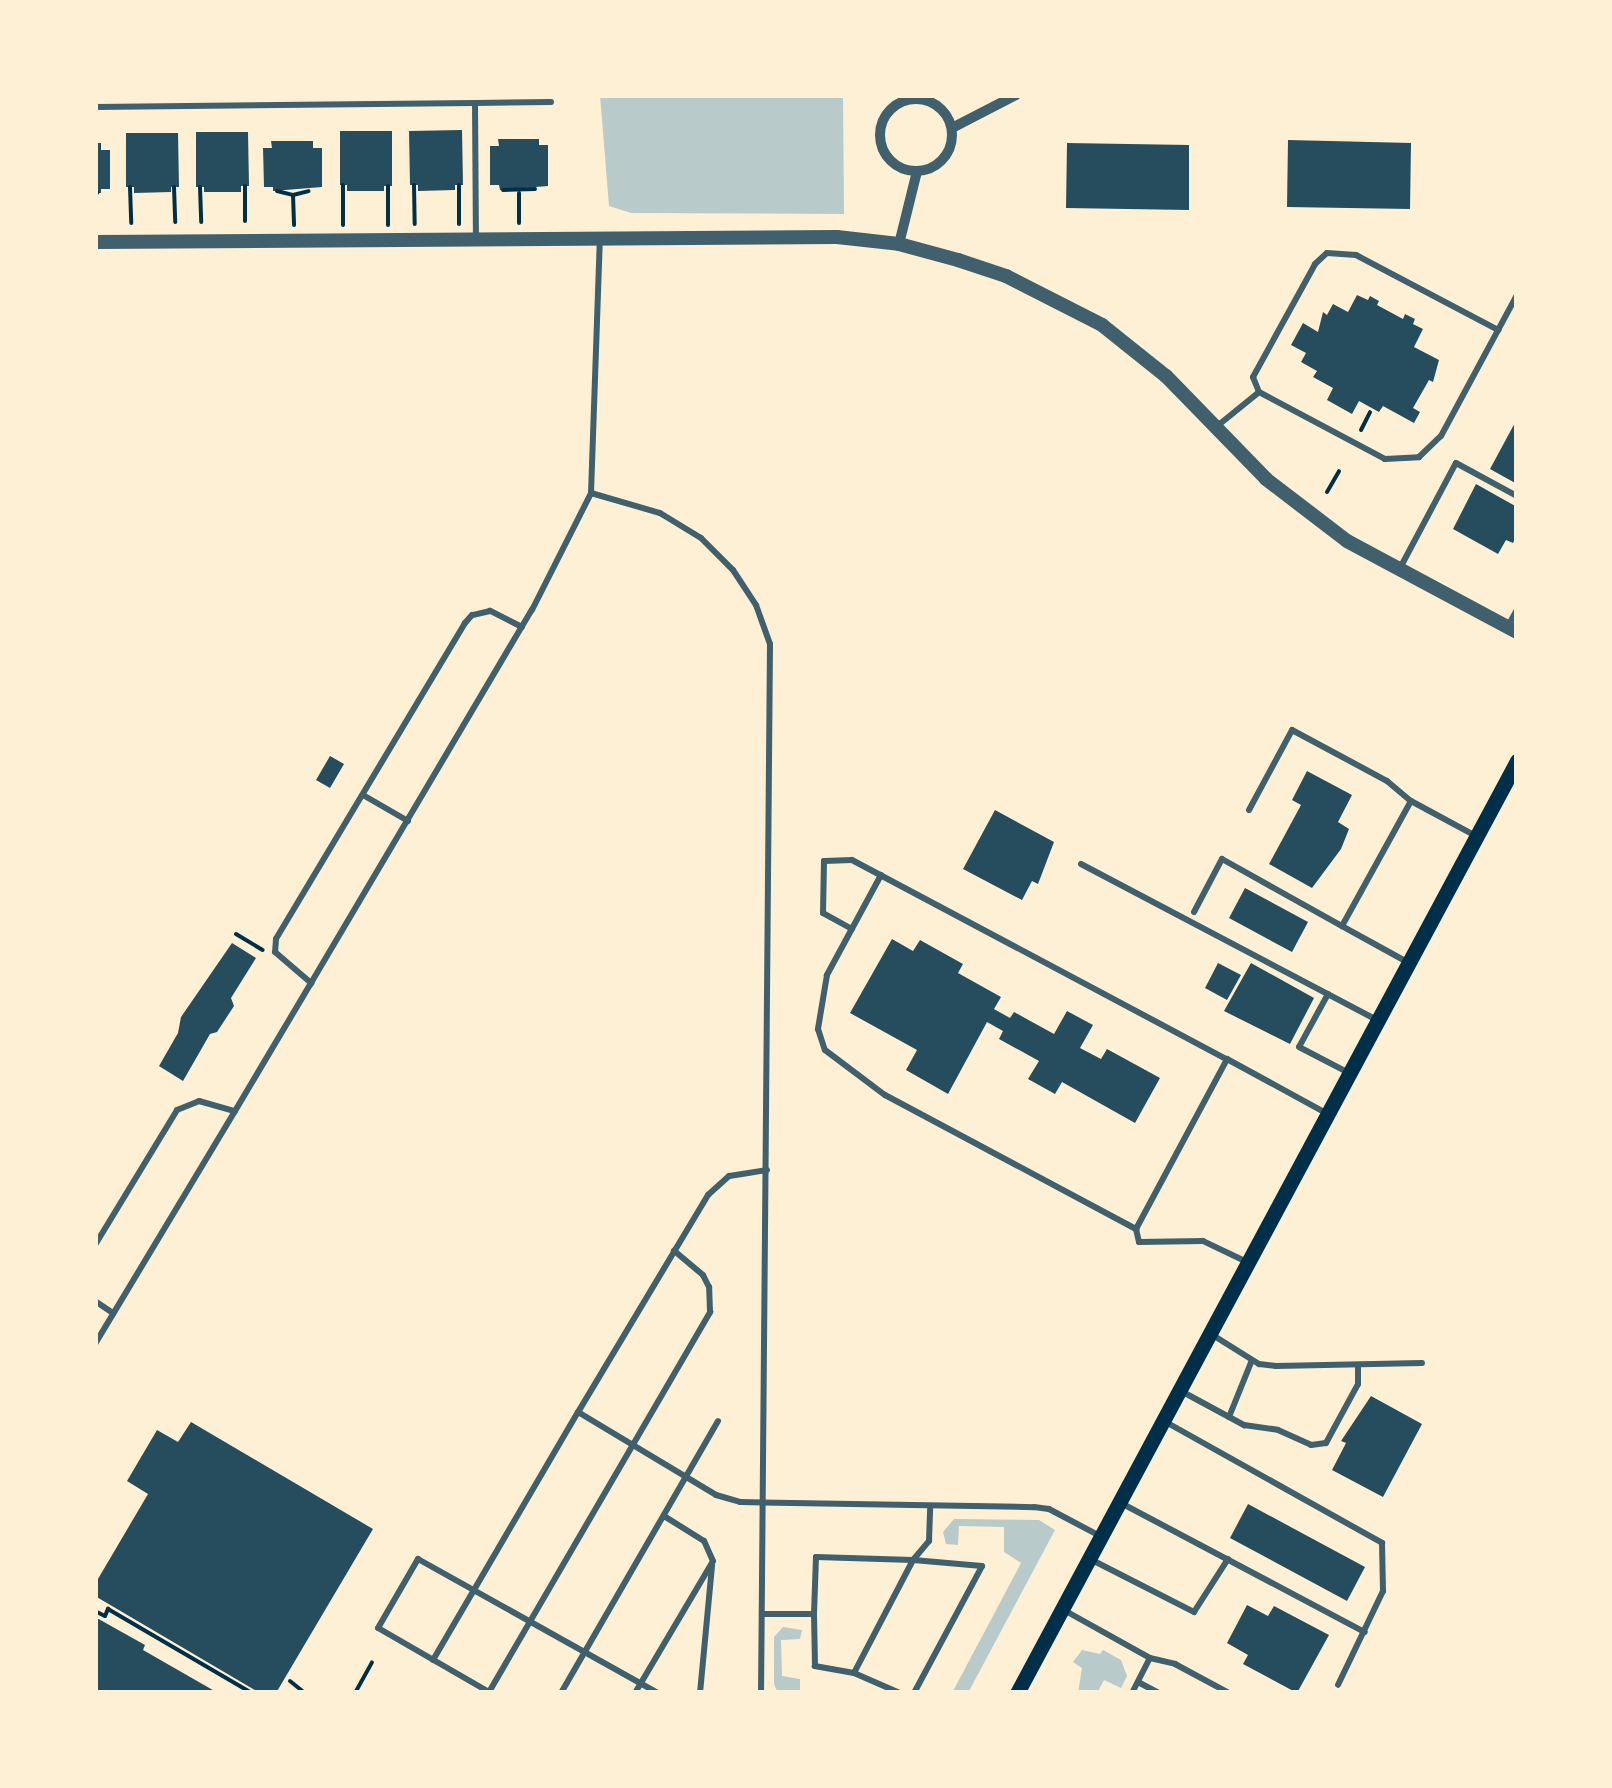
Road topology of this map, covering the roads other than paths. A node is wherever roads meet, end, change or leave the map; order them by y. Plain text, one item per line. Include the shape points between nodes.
1 (1016, 95) edge
2 (551, 102) dead end
3 (476, 103) junction
4 (95, 106) edge
5 (952, 128) junction
6 (917, 171) junction
7 (476, 238) junction
8 (600, 238) junction
9 (95, 242) edge
10 (899, 244) junction
11 (1517, 295) edge
12 (1498, 330) junction
13 (1259, 392) junction
14 (1216, 427) junction
15 (591, 494) junction
16 (1517, 496) edge
17 (1399, 572) junction
18 (1517, 610) edge
19 (522, 627) junction
20 (1512, 629) edge
21 (1517, 761) edge
22 (363, 794) junction
23 (1411, 802) junction
24 (1249, 810) dead end
25 (408, 821) junction
26 (1477, 836) junction
27 (1081, 864) dead end
28 (881, 875) junction
29 (1194, 912) dead end
30 (1342, 926) junction
31 (853, 929) junction
32 (1409, 963) junction
33 (310, 983) junction
34 (1328, 994) junction
35 (1378, 1020) junction
36 (1227, 1059) junction
37 (1350, 1074) junction
38 (235, 1110) junction
39 (1328, 1114) junction
40 (767, 1170) junction
41 (1136, 1229) junction
42 (95, 1245) edge
43 (674, 1251) junction
44 (1248, 1262) junction
45 (95, 1302) edge
46 (113, 1314) junction
47 (1210, 1333) junction
48 (95, 1344) edge
49 (1252, 1360) junction
50 (1422, 1363) dead end
51 (1358, 1365) junction
52 (1180, 1390) junction
53 (578, 1412) junction
54 (1230, 1417) junction
55 (718, 1421) dead end
56 (1163, 1421) junction
57 (633, 1444) junction
58 (687, 1476) junction
59 (1120, 1502) junction
60 (764, 1503) junction
61 (930, 1508) junction
62 (664, 1516) junction
63 (1101, 1536) junction
64 (1089, 1558) junction
65 (1228, 1559) junction
66 (912, 1560) junction
67 (713, 1561) junction
68 (473, 1590) junction
69 (1062, 1609) junction
70 (763, 1614) junction
71 (814, 1614) junction
72 (529, 1621) junction
73 (1365, 1632) junction
74 (584, 1653) junction
75 (1150, 1658) junction
76 (434, 1660) junction
77 (854, 1673) junction
78 (1138, 1682) junction
79 (640, 1685) junction
80 (1338, 1685) dead end
81 (490, 1692) edge
82 (561, 1693) edge
83 (635, 1693) edge
84 (658, 1693) edge
85 (700, 1693) edge
86 (761, 1693) edge
87 (900, 1693) edge
88 (914, 1693) edge
89 (1017, 1693) edge
90 (1132, 1693) edge
91 (1159, 1693) edge
92 (1229, 1693) edge

1 - 5 street
2 - 3 lane
3 - 4 lane
3 - 7 lane
5 - 6 street via 944,158
5 - 6 street via 947,115 924,100 898,103 888,112 880,138 884,151 903,169
6 - 10 street
7 - 8 street
7 - 9 street
8 - 10 street via 837,236
8 - 15 lane
10 - 14 street via 1006,276 1078,311 1140,354
11 - 12 lane
12 - 13 lane via 1441,436 1419,457 1385,460
12 - 13 lane via 1356,254 1328,253 1315,264 1253,377
13 - 14 lane
14 - 17 street via 1300,506
15 - 19 lane
15 - 40 lane via 660,513 701,538 756,605 770,644
16 - 17 lane via 1456,464
17 - 20 street
18 - 20 lane
19 - 22 lane via 490,611 472,615
19 - 25 lane
21 - 26 main road
22 - 25 lane
22 - 33 lane via 276,939 275,952
23 - 24 lane via 1386,781 1292,730
23 - 26 lane
23 - 30 lane
25 - 33 lane
26 - 32 main road
27 - 34 lane
28 - 31 lane
28 - 31 lane via 852,860 824,861 823,914
28 - 36 lane
29 - 30 lane via 1222,859
30 - 32 lane
31 - 41 lane via 827,975 818,1028 825,1050 885,1095
32 - 35 main road
33 - 38 lane
34 - 35 lane
34 - 37 lane via 1300,1047
35 - 37 main road
36 - 39 lane
36 - 41 lane
37 - 39 main road
38 - 42 lane via 200,1102 177,1110
38 - 46 lane
39 - 44 main road
40 - 43 lane via 718,1182
40 - 60 lane
41 - 44 lane via 1139,1242 1203,1241
43 - 53 lane
43 - 57 lane via 703,1275 710,1312
44 - 47 main road
45 - 46 lane
46 - 48 lane
47 - 49 lane
47 - 52 main road
49 - 51 lane
49 - 54 lane
50 - 51 lane
51 - 54 lane via 1358,1384 1326,1443 1311,1445
52 - 54 lane
52 - 56 main road
53 - 57 lane
53 - 68 lane
55 - 58 lane
56 - 59 main road
56 - 73 lane via 1382,1543 1384,1591
57 - 58 lane
57 - 72 lane
58 - 60 lane via 716,1494
58 - 62 lane
59 - 63 main road
59 - 65 lane
60 - 61 lane
60 - 70 lane
61 - 63 lane via 1048,1509
61 - 66 lane via 928,1541
62 - 67 lane via 704,1542
62 - 74 lane
63 - 64 main road
64 - 65 lane via 1194,1612
64 - 69 main road
65 - 73 lane
66 - 71 lane via 816,1556
66 - 77 lane
66 - 88 lane via 982,1566
67 - 79 lane
67 - 85 lane
68 - 72 lane
68 - 76 lane
68 - 76 lane via 418,1559 378,1628
69 - 75 lane
69 - 89 main road
70 - 71 lane
70 - 86 lane
71 - 77 lane via 814,1666
72 - 74 lane
72 - 81 lane
73 - 80 lane
74 - 79 lane
74 - 82 lane
75 - 78 lane
75 - 92 lane
76 - 81 lane
77 - 87 lane
78 - 90 lane
78 - 91 lane
79 - 83 lane
79 - 84 lane

